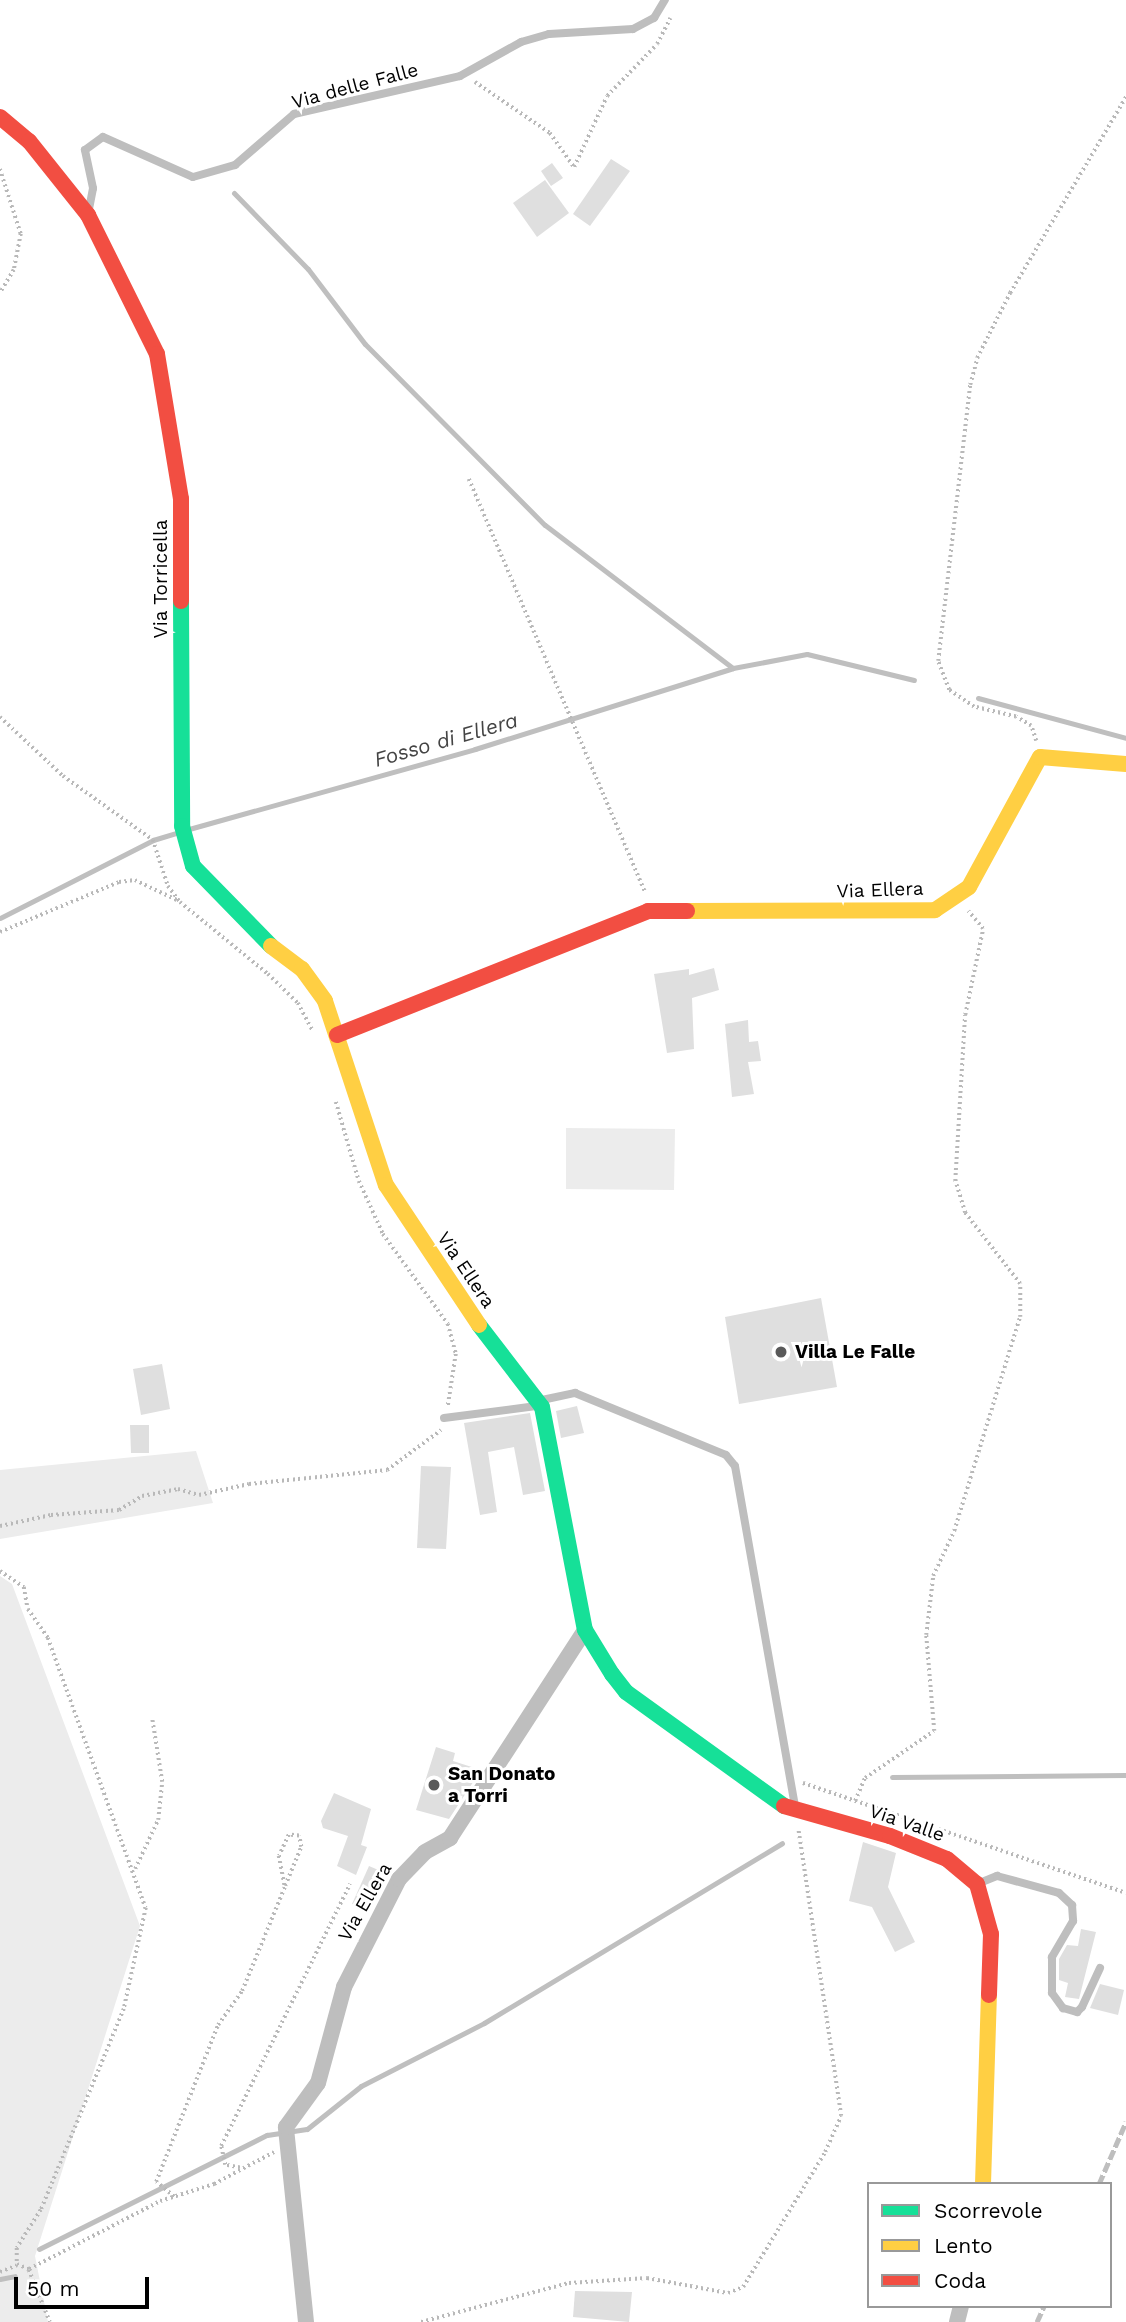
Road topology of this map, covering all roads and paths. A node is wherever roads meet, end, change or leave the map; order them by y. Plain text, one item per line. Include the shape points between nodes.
1 (665, 0) edge
2 (672, 12) dead end
3 (460, 76) junction
4 (1126, 97) edge
5 (0, 117) edge
6 (0, 169) edge
7 (88, 215) junction
8 (0, 293) edge
9 (469, 479) dead end
10 (0, 717) edge
11 (1040, 757) junction
12 (1126, 765) edge
13 (180, 902) junction
14 (944, 904) junction
15 (654, 911) junction
16 (0, 932) edge
17 (337, 1035) junction
18 (318, 1040) dead end
19 (334, 1094) dead end
20 (540, 1404) junction
21 (444, 1418) junction
22 (0, 1527) edge
23 (0, 1571) edge
24 (585, 1630) junction
25 (152, 1719) dead end
26 (791, 1779) junction
27 (856, 1801) junction
28 (795, 1810) junction
29 (135, 1869) junction
30 (350, 1884) dead end
31 (977, 1885) junction
32 (285, 1886) junction
33 (1126, 1894) edge
34 (1100, 1968) dead end
35 (288, 2145) junction
36 (240, 2168) junction
37 (983, 2182) edge
38 (174, 2197) junction
39 (17, 2264) junction
40 (29, 2269) junction
41 (0, 2272) edge
42 (50, 2322) edge
43 (306, 2322) edge
44 (421, 2322) edge

1 - 3 lane, Via delle Falle via 654,18 633,29 549,34 521,42
2 - 3 path via 657,44 607,96 574,167 540,125 491,88
3 - 7 lane, Via delle Falle via 294,114 235,165 193,177 103,137 85,150 93,188
4 - 11 path via 1010,293 977,358 970,385 962,495 938,661 949,690 974,707 1031,726
5 - 7 street, Via Torricella via 29,141
6 - 8 path via 21,234 14,270
7 - 17 street, Via Torricella via 157,354 181,499 183,833 213,892 302,969 324,1001
9 - 15 path
10 - 13 path via 63,776 153,840 168,886
11 - 12 street via 1079,756
11 - 14 street, Via Ellera via 969,887
13 - 16 path via 135,880 119,882
13 - 18 path via 298,1003
14 - 15 street, Via Ellera via 899,913
14 - 27 path via 975,913 984,929 965,1015 955,1181 965,1213 1020,1284 1020,1317 954,1531 933,1576 926,1635 934,1731 865,1778
15 - 17 street, Via Ellera
17 - 20 street, Via Ellera via 386,1185 449,1287
19 - 21 path via 359,1181 383,1234 447,1324 456,1354
20 - 21 lane
20 - 24 street, Via Ellera
20 - 26 lane via 575,1393 726,1455 735,1466
21 - 22 path via 440,1434 387,1470 249,1484 199,1496 178,1489 142,1496 119,1510 51,1515
23 - 29 path via 24,1587 28,1609 48,1638
24 - 28 street, Via Valle via 626,1692 773,1803
24 - 35 street, Via Ellera via 450,1838 425,1852 399,1879 344,1987 318,2083 286,2127
25 - 29 path via 162,1782 158,1820
26 - 27 path
26 - 28 lane
27 - 33 path
28 - 31 street, Via Valle via 947,1859
28 - 44 path via 841,2116 825,2152 743,2287 728,2293 647,2278 569,2283
29 - 39 path via 146,1908 124,2009 41,2210 17,2248
30 - 36 path via 221,2146 225,2165
31 - 34 lane via 997,1876 1059,1893 1072,1905 1073,1921 1052,1957 1052,1993 1063,2008 1077,2012 1082,2007
31 - 37 street via 991,1934
32 - 32 path via 301,1847 299,1836 289,1835 279,1856
32 - 38 path via 242,1992 218,2025 156,2182
35 - 36 path
35 - 43 street, Via Ellera
36 - 38 path via 214,2184
38 - 40 path
39 - 40 path
39 - 41 path
40 - 42 path

